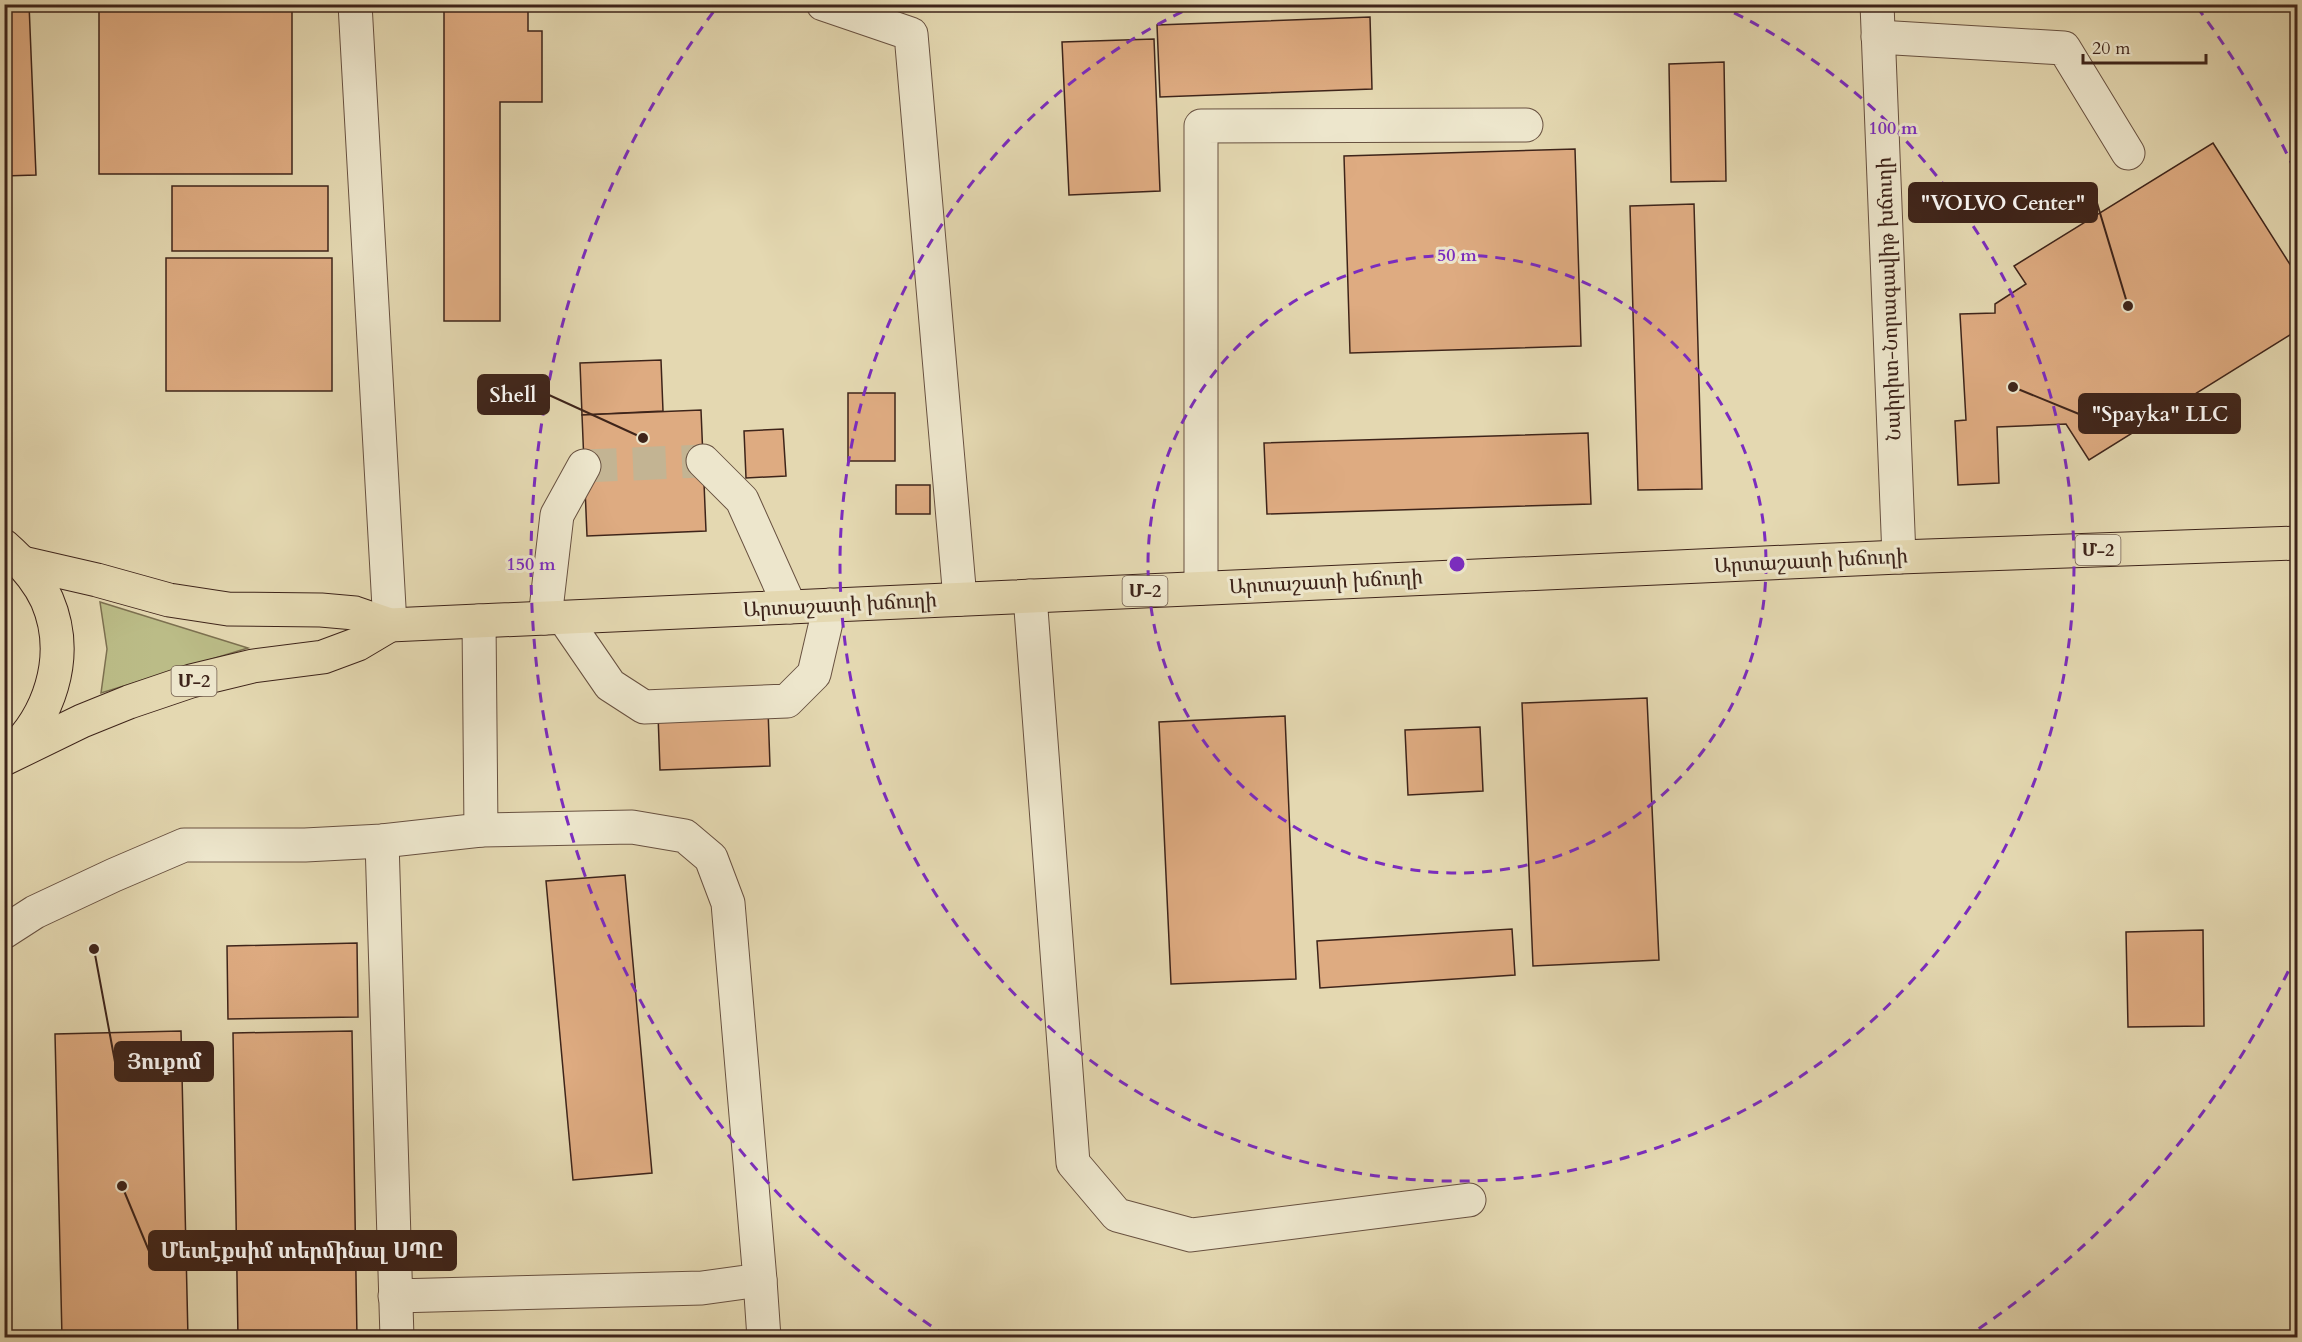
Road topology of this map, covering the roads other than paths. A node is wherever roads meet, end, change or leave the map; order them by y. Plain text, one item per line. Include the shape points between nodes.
1 (355, 4) edge
2 (823, 4) edge
3 (1877, 4) edge
4 (1878, 37) junction
5 (1526, 125) dead end
6 (2128, 153) dead end
7 (703, 461) dead end
8 (584, 466) dead end
9 (2298, 543) edge
10 (14, 554) edge
11 (1899, 556) junction
12 (1201, 588) junction
13 (1030, 596) junction
14 (960, 599) junction
15 (830, 605) junction
16 (790, 607) junction
17 (555, 618) junction
18 (479, 621) junction
19 (390, 625) junction
20 (4, 758) edge
21 (481, 830) junction
22 (382, 841) junction
23 (4, 932) edge
24 (1469, 1200) dead end
25 (760, 1280) junction
26 (395, 1296) junction
27 (397, 1338) edge
28 (764, 1338) edge

1 - 19 street
2 - 14 street via 911,34
3 - 4 street, Նաիրիտ-Նորագավիթ խճուղի
4 - 6 street via 2064,48
4 - 11 street, Նաիրիտ-Նորագավիթ խճուղի
5 - 12 street via 1201,126
7 - 16 street via 742,500
8 - 17 street via 556,515
9 - 11 main road, Արտաշատի խճուղի / Մ-2
10 - 19 main road, Արտաշատի խճուղի / Մ-2 via 169,600 228,609 356,613
10 - 20 main road, Արտաշատի խճուղի / Մ-2 via 37,581 47,601 55,634 56,668 43,710 31,730
11 - 12 main road, Արտաշատի խճուղի / Մ-2
12 - 13 main road, Արտաշատի խճուղի / Մ-2
13 - 14 main road, Արտաշատի խճուղի / Մ-2
13 - 24 street via 1073,1163 1118,1215 1191,1235
14 - 15 main road, Արտաշատի խճուղի / Մ-2
15 - 16 main road, Արտաշատի խճուղի / Մ-2
15 - 17 street via 814,674 787,701 644,707 610,686
16 - 17 main road, Արտաշատի խճուղի / Մ-2
17 - 18 main road, Արտաշատի խճուղի / Մ-2
18 - 19 main road, Արտաշատի խճուղի / Մ-2
18 - 21 street
19 - 20 main road, Արտաշատի խճուղի / Մ-2 via 358,644 323,657 253,666 129,702
21 - 22 street
21 - 25 street via 632,827 686,836 711,858 728,903
22 - 23 street via 184,845 35,912
22 - 26 street
25 - 26 street via 702,1288
25 - 28 street
26 - 27 street

